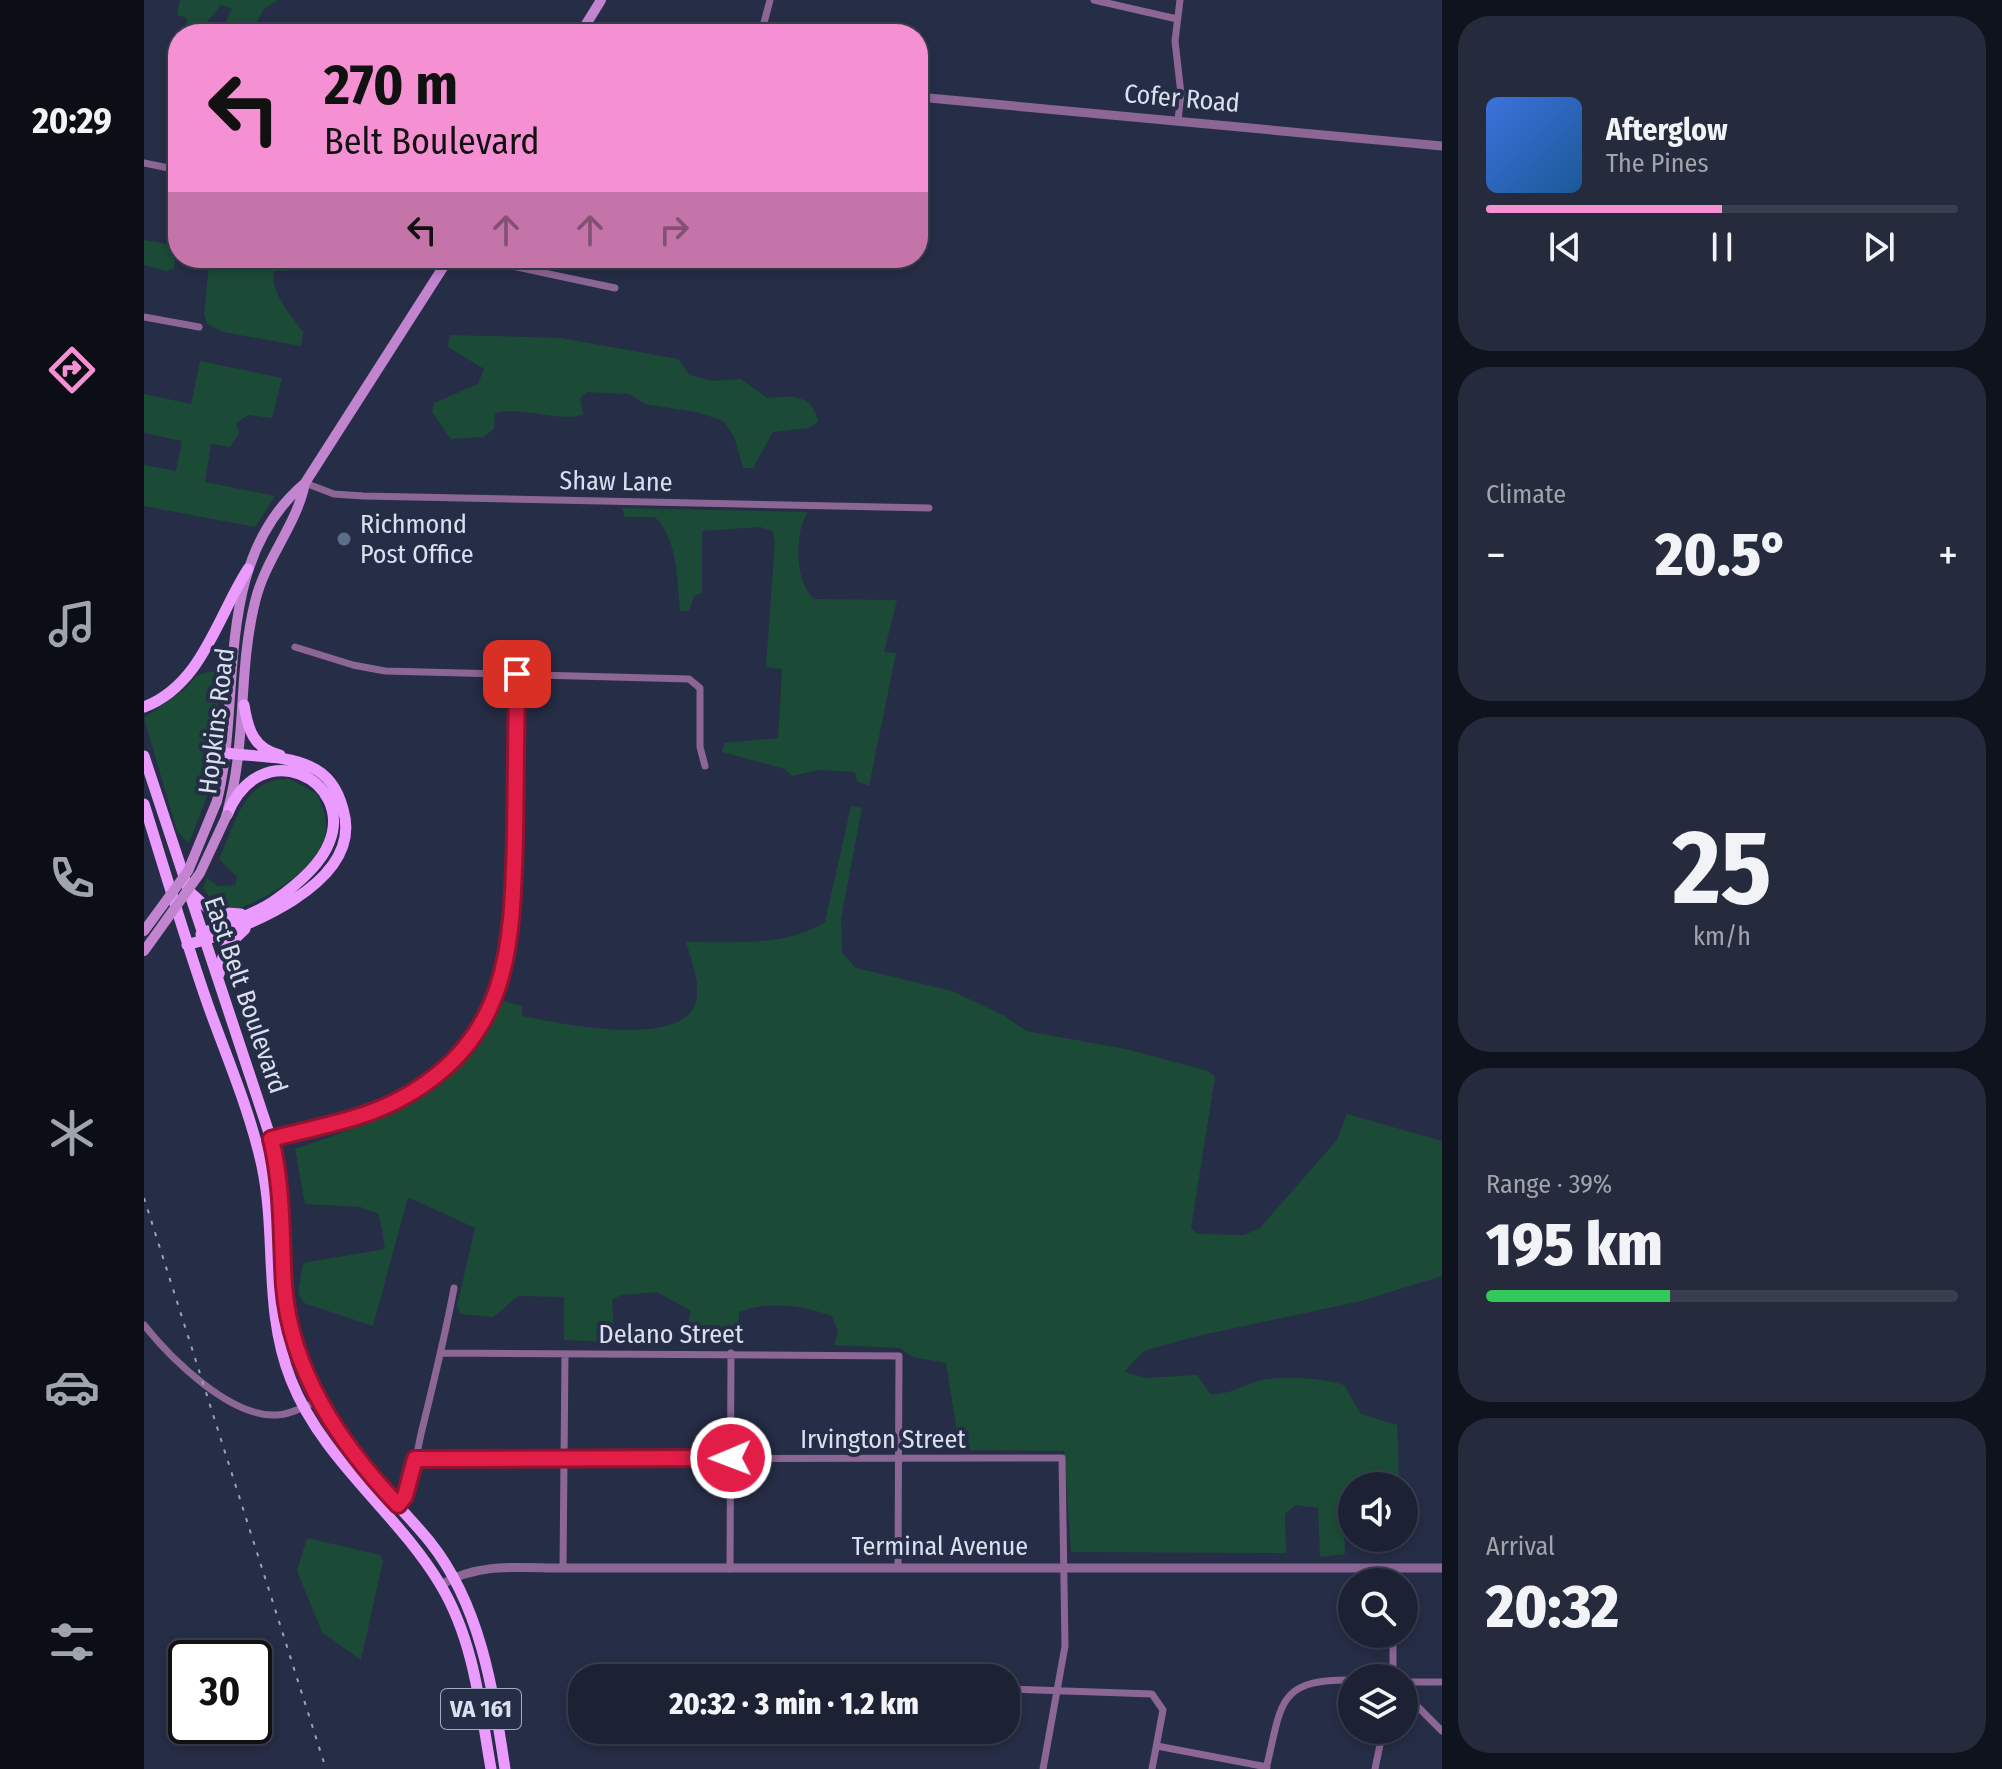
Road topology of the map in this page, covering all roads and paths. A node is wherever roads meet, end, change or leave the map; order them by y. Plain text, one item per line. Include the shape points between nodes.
1 (601, 0) edge
2 (770, 0) edge
3 (1094, 0) edge
4 (1180, 0) edge
5 (1177, 19) junction
6 (586, 24) edge
7 (764, 24) edge
8 (928, 98) edge
9 (1178, 120) junction
10 (1442, 146) edge
11 (144, 163) edge
12 (168, 168) edge
13 (443, 268) edge
14 (521, 268) edge
15 (615, 288) dead end
16 (144, 317) edge
17 (199, 327) dead end
18 (305, 483) junction
19 (929, 508) dead end
20 (248, 569) junction
21 (295, 647) dead end
22 (517, 674) junction
23 (244, 705) junction
24 (144, 707) edge
25 (226, 753) junction
26 (240, 755) junction
27 (144, 756) edge
28 (299, 763) junction
29 (705, 766) dead end
30 (144, 804) edge
31 (227, 815) junction
32 (187, 889) junction
33 (261, 909) junction
34 (257, 922) junction
35 (144, 931) edge
36 (203, 936) junction
37 (187, 945) junction
38 (144, 951) edge
39 (219, 983) junction
40 (271, 1139) junction
41 (256, 1143) junction
42 (454, 1288) dead end
43 (144, 1325) edge
44 (442, 1353) junction
45 (731, 1353) junction
46 (565, 1354) junction
47 (318, 1401) junction
48 (304, 1406) junction
49 (731, 1458) junction
50 (415, 1459) junction
51 (563, 1460) junction
52 (898, 1460) junction
53 (398, 1505) junction
54 (563, 1568) junction
55 (898, 1568) junction
56 (1066, 1568) junction
57 (1338, 1568) edge
58 (1418, 1568) edge
59 (1442, 1568) edge
60 (730, 1569) junction
61 (453, 1578) junction
62 (441, 1585) junction
63 (1338, 1680) edge
64 (1418, 1682) edge
65 (1442, 1682) edge
66 (1020, 1690) edge
67 (1059, 1691) junction
68 (1418, 1707) edge
69 (497, 1718) junction
70 (1442, 1731) edge
71 (486, 1742) junction
72 (1380, 1744) edge
73 (1157, 1746) junction
74 (1267, 1768) edge
75 (491, 1769) edge
76 (505, 1769) edge
77 (1043, 1769) edge
78 (1152, 1769) edge
79 (1375, 1769) edge

1 - 6 main road
2 - 7 street
3 - 5 street
4 - 5 street
5 - 9 street
8 - 9 street, Cofer Road
9 - 10 street, Cofer Road
11 - 12 street
13 - 18 main road, Hopkins Road
14 - 15 street
16 - 17 street
18 - 19 street, Shaw Lane via 334,494 363,496
18 - 20 main road, Hopkins Road via 290,496
18 - 23 main road, Hopkins Road via 301,504 270,558 256,597
20 - 24 main road via 190,674
20 - 25 main road, Hopkins Road via 233,638
21 - 22 street via 385,671
22 - 29 street via 693,681 701,693
22 - 40 street via 511,934 503,973 484,1018 450,1063 405,1097 354,1118
23 - 26 main road, Hopkins Road
23 - 28 main road via 251,733 261,747
25 - 26 main road
25 - 35 main road, Hopkins Road, bridge via 217,801 188,871
26 - 28 main road
26 - 31 main road, Hopkins Road
27 - 32 main road, East Belt Boulevard / VA 161
28 - 34 main road via 324,774 334,786 345,813 345,833 325,873 282,909
30 - 37 main road, East Belt Boulevard / VA 161
31 - 33 main road via 245,783 268,772 294,771 318,785 327,798 333,825 328,846 287,891
31 - 38 main road, Hopkins Road, bridge via 200,873
32 - 33 main road via 218,914
32 - 36 main road, East Belt Boulevard / VA 161
33 - 36 main road
34 - 36 main road
34 - 39 main road via 225,948
36 - 37 main road
36 - 39 main road, East Belt Boulevard / VA 161
37 - 41 main road, East Belt Boulevard / VA 161
39 - 40 main road, East Belt Boulevard / VA 161
40 - 41 street
40 - 47 main road, East Belt Boulevard / VA 161 via 281,1191 285,1289
41 - 48 main road, East Belt Boulevard / VA 161 via 267,1200 276,1325
42 - 44 street
43 - 48 street via 190,1376 251,1410 281,1415
44 - 46 street, Delano Street
44 - 50 street
45 - 46 street, Delano Street
45 - 49 street
45 - 52 street, Delano Street via 899,1356
46 - 51 street
47 - 48 street
47 - 53 main road, East Belt Boulevard / VA 161 via 351,1452
48 - 62 main road, East Belt Boulevard / VA 161 via 336,1457 410,1540
49 - 51 street, Irvington Street
49 - 52 street, Irvington Street
49 - 60 street
50 - 51 street, Irvington Street
50 - 53 street
51 - 54 street
52 - 55 street
52 - 56 street, Irvington Street via 1062,1458
53 - 61 main road, East Belt Boulevard / VA 161
54 - 60 street, Terminal Avenue
54 - 61 street, Terminal Avenue via 480,1569
55 - 56 street, Terminal Avenue
55 - 60 street, Terminal Avenue
56 - 57 street, Terminal Avenue
56 - 67 street
58 - 59 street, Terminal Avenue
61 - 62 street, Terminal Avenue
61 - 69 main road, East Belt Boulevard / VA 161 via 476,1628
62 - 71 main road, East Belt Boulevard / VA 161 via 469,1649
63 - 74 street via 1296,1687 1280,1711
64 - 65 street
66 - 67 street
67 - 73 street via 1152,1694 1163,1710
67 - 77 street
68 - 70 street
69 - 71 main road
69 - 76 main road, East Belt Boulevard / VA 161
71 - 75 main road, East Belt Boulevard / VA 161
72 - 79 street
73 - 74 street
73 - 78 street

